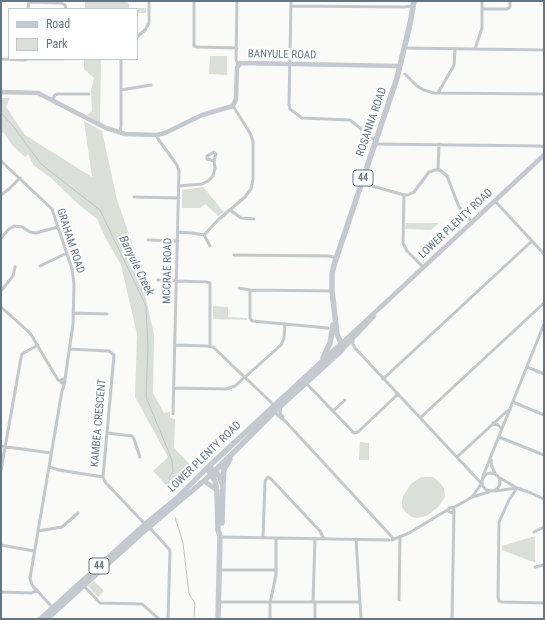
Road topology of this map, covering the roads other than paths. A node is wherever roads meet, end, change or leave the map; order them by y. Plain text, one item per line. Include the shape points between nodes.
1 (149, 1) edge
2 (194, 1) edge
3 (237, 1) edge
4 (291, 1) edge
5 (482, 1) edge
6 (510, 1) edge
7 (29, 2) edge
8 (291, 6) junction
9 (413, 6) edge
10 (66, 8) edge
11 (508, 8) junction
12 (482, 9) junction
13 (511, 13) dead end
14 (138, 36) edge
15 (237, 48) junction
16 (405, 48) junction
17 (456, 49) junction
18 (475, 49) junction
19 (544, 50) edge
20 (121, 60) edge
21 (239, 64) junction
22 (290, 64) junction
23 (400, 66) junction
24 (405, 74) dead end
25 (152, 86) dead end
26 (121, 90) junction
27 (438, 93) junction
28 (1, 94) edge
29 (89, 94) dead end
30 (544, 94) edge
31 (50, 99) junction
32 (233, 106) junction
33 (120, 131) junction
34 (157, 135) junction
35 (376, 142) junction
36 (439, 144) junction
37 (543, 147) edge
38 (544, 155) edge
39 (1, 161) edge
40 (214, 161) dead end
41 (438, 170) junction
42 (20, 178) junction
43 (362, 183) junction
44 (179, 186) junction
45 (1, 195) edge
46 (404, 195) junction
47 (134, 197) dead end
48 (179, 198) junction
49 (495, 201) junction
50 (230, 210) junction
51 (254, 219) dead end
52 (472, 222) junction
53 (58, 227) junction
54 (178, 232) junction
55 (204, 235) junction
56 (1, 238) edge
57 (148, 240) dead end
58 (178, 241) junction
59 (532, 241) junction
60 (210, 246) dead end
61 (67, 253) junction
62 (544, 254) edge
63 (234, 255) dead end
64 (336, 258) junction
65 (40, 266) dead end
66 (15, 267) dead end
67 (423, 268) junction
68 (11, 278) junction
69 (158, 280) dead end
70 (177, 281) junction
71 (16, 282) dead end
72 (239, 288) dead end
73 (250, 290) junction
74 (1, 291) edge
75 (332, 291) junction
76 (544, 303) edge
77 (381, 306) junction
78 (1, 307) edge
79 (538, 308) junction
80 (544, 309) edge
81 (74, 313) junction
82 (107, 314) dead end
83 (335, 317) junction
84 (285, 324) junction
85 (544, 324) edge
86 (328, 328) dead end
87 (542, 333) edge
88 (353, 338) junction
89 (331, 340) junction
90 (341, 344) junction
91 (347, 344) junction
92 (38, 345) junction
93 (175, 345) junction
94 (210, 346) junction
95 (356, 348) junction
96 (69, 349) junction
97 (339, 350) junction
98 (327, 357) junction
99 (334, 358) junction
100 (317, 367) junction
101 (527, 367) junction
102 (544, 374) edge
103 (246, 378) junction
104 (384, 379) junction
105 (63, 380) junction
106 (306, 383) junction
107 (174, 388) junction
108 (398, 394) junction
109 (345, 400) dead end
110 (513, 402) junction
111 (274, 405) junction
112 (282, 405) junction
113 (510, 410) junction
114 (333, 411) junction
115 (274, 412) junction
116 (173, 414) dead end
117 (544, 414) edge
118 (420, 418) junction
119 (286, 422) junction
120 (493, 423) junction
121 (502, 429) junction
122 (107, 433) junction
123 (499, 437) junction
124 (1, 446) edge
125 (5, 446) junction
126 (234, 451) junction
127 (51, 454) junction
128 (544, 455) edge
129 (140, 457) dead end
130 (457, 457) junction
131 (491, 458) junction
132 (214, 461) junction
133 (222, 463) junction
134 (208, 467) junction
135 (49, 468) junction
136 (1, 470) edge
137 (213, 473) junction
138 (473, 475) junction
139 (483, 476) junction
140 (498, 476) junction
141 (103, 477) junction
142 (204, 481) junction
143 (481, 483) junction
144 (517, 488) junction
145 (220, 489) junction
146 (505, 490) junction
147 (492, 492) junction
148 (472, 497) junction
149 (544, 499) edge
150 (509, 500) junction
151 (452, 510) junction
152 (78, 513) dead end
153 (147, 526) junction
154 (544, 527) edge
155 (38, 531) junction
156 (534, 532) dead end
157 (220, 537) junction
158 (400, 537) junction
159 (263, 538) junction
160 (276, 538) junction
161 (390, 538) junction
162 (315, 539) junction
163 (324, 539) junction
164 (356, 539) junction
165 (1, 545) edge
166 (34, 551) junction
167 (544, 565) edge
168 (535, 567) dead end
169 (219, 570) junction
170 (276, 570) junction
171 (84, 585) junction
172 (37, 590) junction
173 (1, 592) edge
174 (399, 600) dead end
175 (218, 602) junction
176 (270, 602) junction
177 (314, 602) junction
178 (360, 602) junction
179 (544, 602) edge
180 (55, 609) junction
181 (40, 619) edge
182 (47, 619) edge
183 (159, 619) edge
184 (168, 619) edge
185 (218, 619) edge
186 (270, 619) edge
187 (315, 619) edge
188 (360, 619) edge
189 (452, 619) edge

1 - 14 street via 149,23
2 - 15 street via 194,43 197,47
3 - 15 street
4 - 8 street
5 - 12 street
6 - 11 street
7 - 10 street via 61,3
8 - 9 street
8 - 22 street
9 - 16 highway, ROSANNA ROAD / 44
11 - 12 street
11 - 13 street
12 - 18 street via 481,30
15 - 21 street
16 - 17 street
16 - 23 highway, ROSANNA ROAD / 44
17 - 18 street
17 - 27 street via 454,65
18 - 19 street
20 - 26 street
21 - 22 street, BANYULE ROAD
21 - 32 street, BANYULE ROAD via 236,101
22 - 23 street, BANYULE ROAD
22 - 35 street via 289,105 292,110 302,118 350,120
23 - 35 highway, ROSANNA ROAD / 44
24 - 27 street via 420,88
25 - 26 street
26 - 33 street
27 - 30 street
28 - 31 street via 33,95
28 - 31 street via 34,93
29 - 31 street via 58,94
31 - 33 street via 100,126
32 - 34 street via 202,115
32 - 50 street via 252,138 253,179 247,195
33 - 34 street via 125,134
34 - 44 street, MCCRAE ROAD via 179,168
35 - 36 street
35 - 43 highway, ROSANNA ROAD / 44
36 - 37 street
36 - 41 street
38 - 49 street, LOWER PLENTY ROAD
39 - 42 street, GRAHAM ROAD
40 - 44 street via 213,176 208,181
41 - 46 street via 428,173 412,194
41 - 52 street via 447,176 459,207
42 - 45 street
42 - 53 street, GRAHAM ROAD via 50,207
43 - 46 street
43 - 64 highway, ROSANNA ROAD / 44
44 - 48 street, MCCRAE ROAD
46 - 67 street via 403,243
47 - 48 street
48 - 54 street, MCCRAE ROAD
49 - 52 street, LOWER PLENTY ROAD
49 - 59 street
50 - 51 street via 241,218
50 - 55 street
52 - 67 street, LOWER PLENTY ROAD
53 - 56 street via 36,233 14,226
53 - 61 street, GRAHAM ROAD
54 - 55 street
54 - 58 street, MCCRAE ROAD
55 - 60 street
57 - 58 street
58 - 70 street, MCCRAE ROAD
59 - 62 street
59 - 104 street
61 - 65 street
61 - 81 street, GRAHAM ROAD via 74,276
63 - 64 street
64 - 75 highway, ROSANNA ROAD / 44 via 332,274
66 - 68 street
67 - 77 street, LOWER PLENTY ROAD
68 - 71 street
68 - 74 street
69 - 70 street
70 - 93 street, MCCRAE ROAD
70 - 94 street via 211,284
72 - 73 street
73 - 75 street
73 - 84 street via 251,320
75 - 83 highway, ROSANNA ROAD / 44
76 - 79 street
77 - 88 street, LOWER PLENTY ROAD
77 - 90 street, LOWER PLENTY ROAD
78 - 92 street via 29,331
79 - 80 street
79 - 118 street
81 - 82 street
81 - 96 street, GRAHAM ROAD
83 - 89 highway, ROSANNA ROAD / 44
83 - 90 highway, ROSANNA ROAD / 44
84 - 86 street
84 - 103 street via 281,345
85 - 87 street
87 - 101 street
88 - 91 street, LOWER PLENTY ROAD
88 - 95 street
89 - 97 highway
89 - 100 highway, ROSANNA ROAD / 44
90 - 97 highway, LOWER PLENTY ROAD
91 - 95 street
91 - 97 street, LOWER PLENTY ROAD
92 - 105 street via 56,376
92 - 125 street via 21,356
93 - 94 street
93 - 107 street, MCCRAE ROAD
94 - 103 street
95 - 104 street
96 - 105 street, GRAHAM ROAD
96 - 122 street, KAMBEA CRESCENT via 107,350 114,355
97 - 98 highway, LOWER PLENTY ROAD
97 - 99 highway, LOWER PLENTY ROAD / 44
98 - 99 highway
98 - 100 highway, LOWER PLENTY ROAD
99 - 106 highway, LOWER PLENTY ROAD / 44
100 - 111 highway, LOWER PLENTY ROAD / 44
101 - 102 street
101 - 110 street
103 - 107 street via 229,389
103 - 111 street
104 - 108 street
105 - 127 street, GRAHAM ROAD
106 - 112 highway, LOWER PLENTY ROAD / 44
106 - 114 street
107 - 116 street, MCCRAE ROAD
108 - 114 street via 357,433 352,432
108 - 118 street
109 - 114 street
110 - 113 street
110 - 117 street
111 - 132 highway, LOWER PLENTY ROAD / 44
112 - 115 highway, LOWER PLENTY ROAD / 44
112 - 119 street via 280,413
113 - 120 street
113 - 121 street
115 - 119 street
115 - 126 highway, LOWER PLENTY ROAD / 44
118 - 130 street
119 - 161 street via 387,531
120 - 121 street
120 - 130 street
121 - 123 street
122 - 129 street via 132,436
122 - 141 street, KAMBEA CRESCENT
123 - 128 street
123 - 131 street
124 - 125 street
125 - 127 street
125 - 136 street
126 - 133 highway, LOWER PLENTY ROAD / 44
126 - 145 highway via 224,471
127 - 135 street, GRAHAM ROAD
130 - 138 street
131 - 139 street
131 - 140 street via 492,469
132 - 133 highway via 216,465
132 - 134 highway, LOWER PLENTY ROAD / 44
133 - 137 highway, LOWER PLENTY ROAD / 44
134 - 137 highway
134 - 153 main road, LOWER PLENTY ROAD / 44
135 - 141 street
135 - 155 street, GRAHAM ROAD
137 - 142 main road, LOWER PLENTY ROAD / 44
137 - 145 highway
138 - 139 street via 478,478
138 - 143 street
139 - 140 street via 491,473
139 - 143 street
140 - 144 street
140 - 147 street via 500,485
141 - 153 street, KAMBEA CRESCENT
142 - 145 main road
142 - 153 main road, LOWER PLENTY ROAD / 44
143 - 147 street via 484,489
143 - 148 street
144 - 146 street
144 - 149 street
144 - 150 street
145 - 157 highway
146 - 147 street
146 - 150 street
147 - 148 street
148 - 151 street
150 - 179 street via 499,522 498,597 502,602
151 - 158 street
151 - 189 street
152 - 155 street via 62,527
153 - 171 main road, LOWER PLENTY ROAD / 44
153 - 180 main road, LOWER PLENTY ROAD / 44
153 - 184 street, KAMBEA CRESCENT via 170,552
154 - 156 street
155 - 166 street, GRAHAM ROAD
157 - 159 street
157 - 169 highway
158 - 161 street
158 - 174 street
159 - 160 street
159 - 163 street via 267,477 314,525
160 - 162 street
160 - 170 street
161 - 164 street
162 - 163 street
162 - 177 street
163 - 164 street
164 - 178 street
165 - 166 street
166 - 172 street, GRAHAM ROAD via 30,578
167 - 168 street
169 - 170 street
169 - 175 highway
170 - 176 street
171 - 180 main road, LOWER PLENTY ROAD / 44
171 - 183 street via 100,603 142,604
172 - 173 street via 30,593
172 - 180 street, GRAHAM ROAD
175 - 176 street
175 - 185 highway
176 - 177 street
176 - 186 street
177 - 178 street
177 - 187 street
178 - 188 street
180 - 181 main road, LOWER PLENTY ROAD / 44
180 - 182 main road, LOWER PLENTY ROAD / 44

